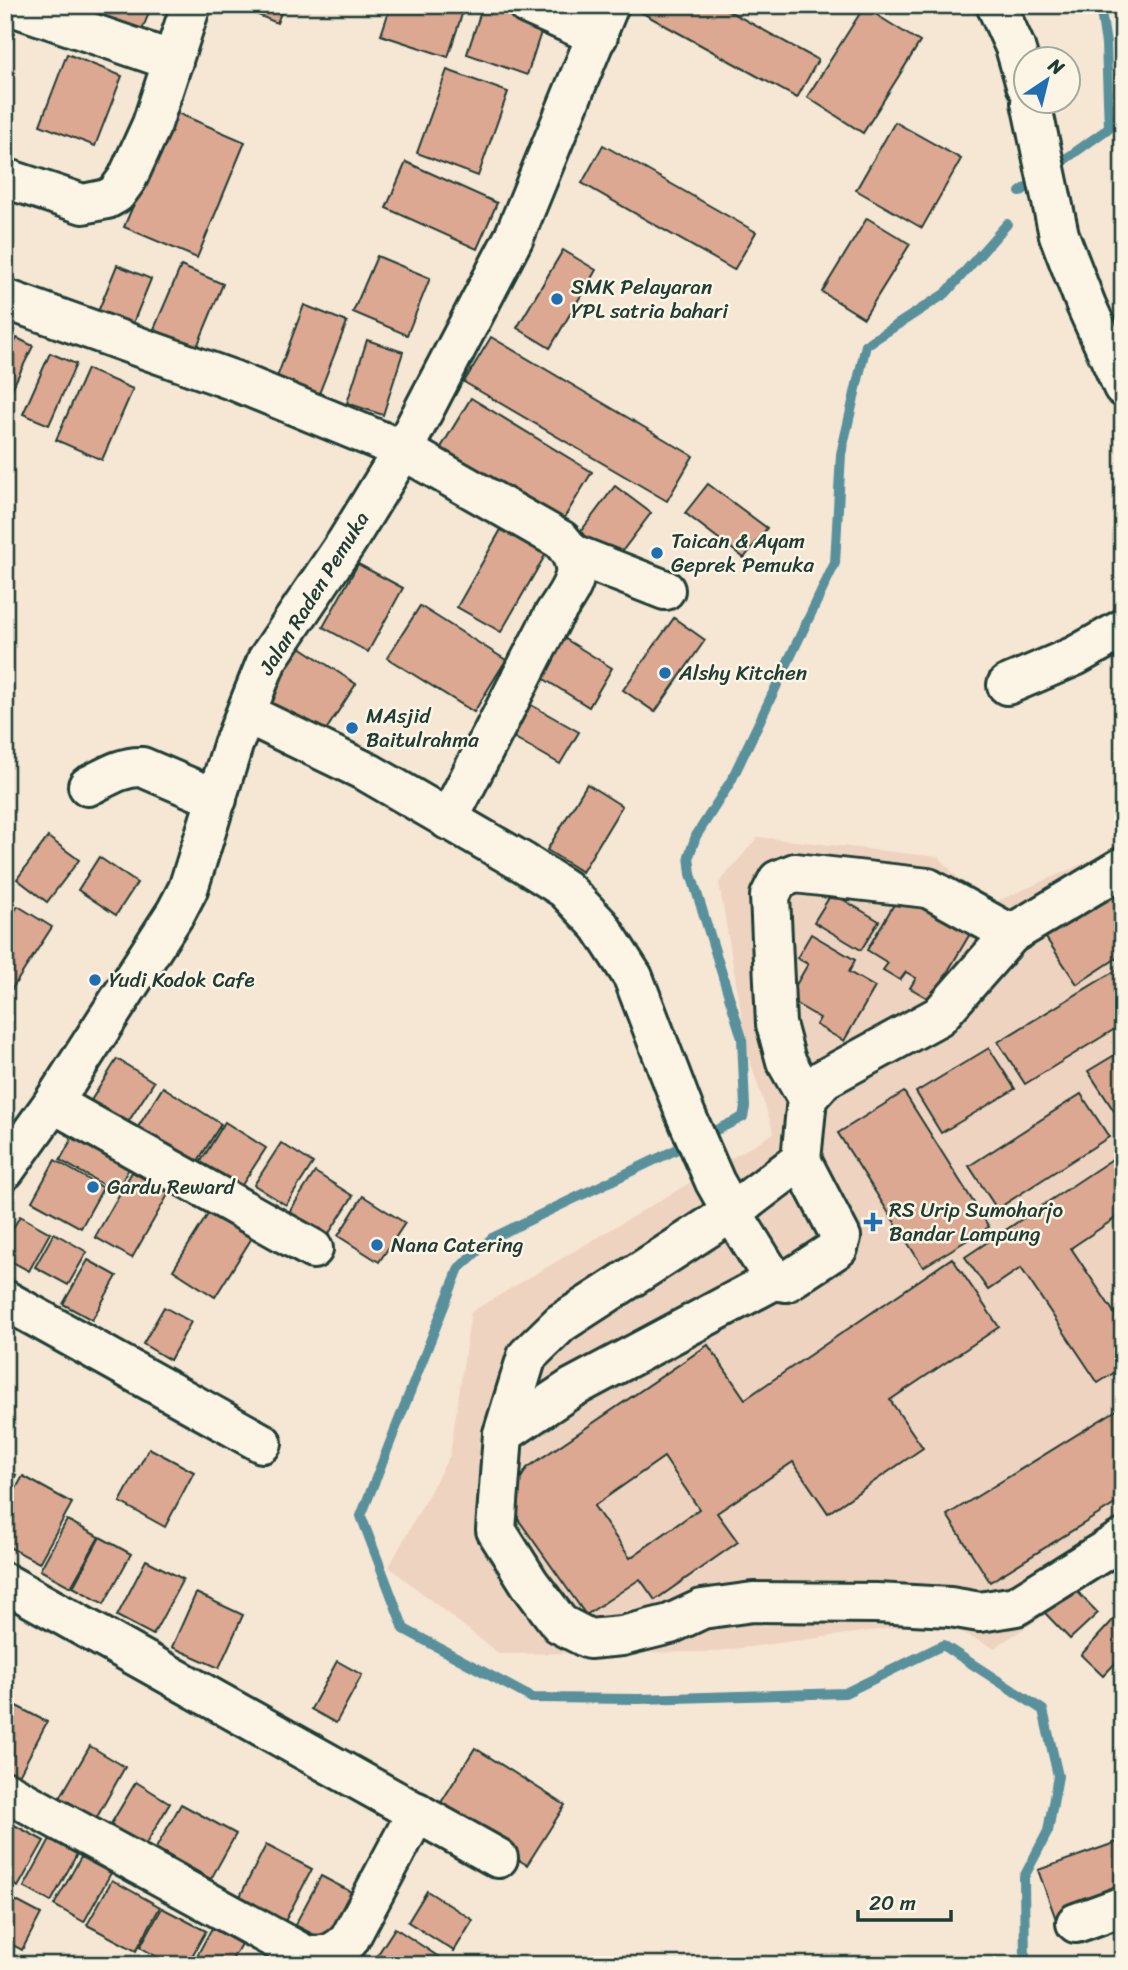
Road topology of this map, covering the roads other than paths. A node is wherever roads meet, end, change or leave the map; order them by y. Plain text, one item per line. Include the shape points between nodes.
1 (9, 5) edge
2 (191, 5) edge
3 (528, 5) edge
4 (996, 5) edge
5 (603, 21) edge
6 (1015, 46) edge
7 (173, 61) junction
8 (1034, 116) edge
9 (5, 178) edge
10 (5, 299) edge
11 (1123, 387) edge
12 (403, 450) junction
13 (573, 554) junction
14 (665, 590) dead end
15 (1123, 629) edge
16 (1007, 685) dead end
17 (247, 714) junction
18 (88, 786) dead end
19 (216, 799) junction
20 (448, 820) junction
21 (1123, 867) edge
22 (1011, 934) junction
23 (807, 1098) junction
24 (53, 1103) junction
25 (801, 1160) junction
26 (7, 1162) edge
27 (724, 1197) junction
28 (313, 1249) dead end
29 (774, 1280) junction
30 (5, 1300) edge
31 (503, 1434) junction
32 (262, 1443) dead end
33 (1123, 1539) edge
34 (5, 1584) edge
35 (5, 1791) edge
36 (417, 1812) junction
37 (498, 1858) dead end
38 (1123, 1906) edge
39 (1076, 1923) dead end

1 - 7 street
2 - 7 street
3 - 5 street
4 - 6 street
5 - 12 street, Jalan Raden Pemuka via 514,237
7 - 9 street via 152,124 116,194 83,204
8 - 11 street via 1059,235
10 - 12 street via 236,381
12 - 13 street via 561,540
12 - 17 street, Jalan Raden Pemuka via 267,660
13 - 14 street
13 - 20 street via 576,569 571,588
15 - 16 street
17 - 19 street, Jalan Raden Pemuka
17 - 20 street via 369,773
18 - 19 street via 120,770 142,767
19 - 24 street, Jalan Raden Pemuka via 188,889 176,912
20 - 27 street via 565,889 600,926 633,977 685,1113
21 - 22 street
22 - 23 street via 939,1016 824,1079
22 - 23 street via 928,888 795,873 778,880 770,896 776,1024 786,1061
23 - 25 street
24 - 26 street, Jalan Raden Pemuka
24 - 28 street
25 - 27 street
25 - 29 street via 841,1237 838,1248 786,1282
27 - 29 street
27 - 31 street via 561,1323 527,1356
29 - 31 street via 572,1388
30 - 32 street
31 - 33 street via 496,1530 560,1623 590,1639 670,1624 702,1609 753,1602 889,1604 980,1612 1016,1606
34 - 36 street
35 - 36 street via 305,1955 318,1956 339,1951 349,1940
36 - 37 street
38 - 39 street

